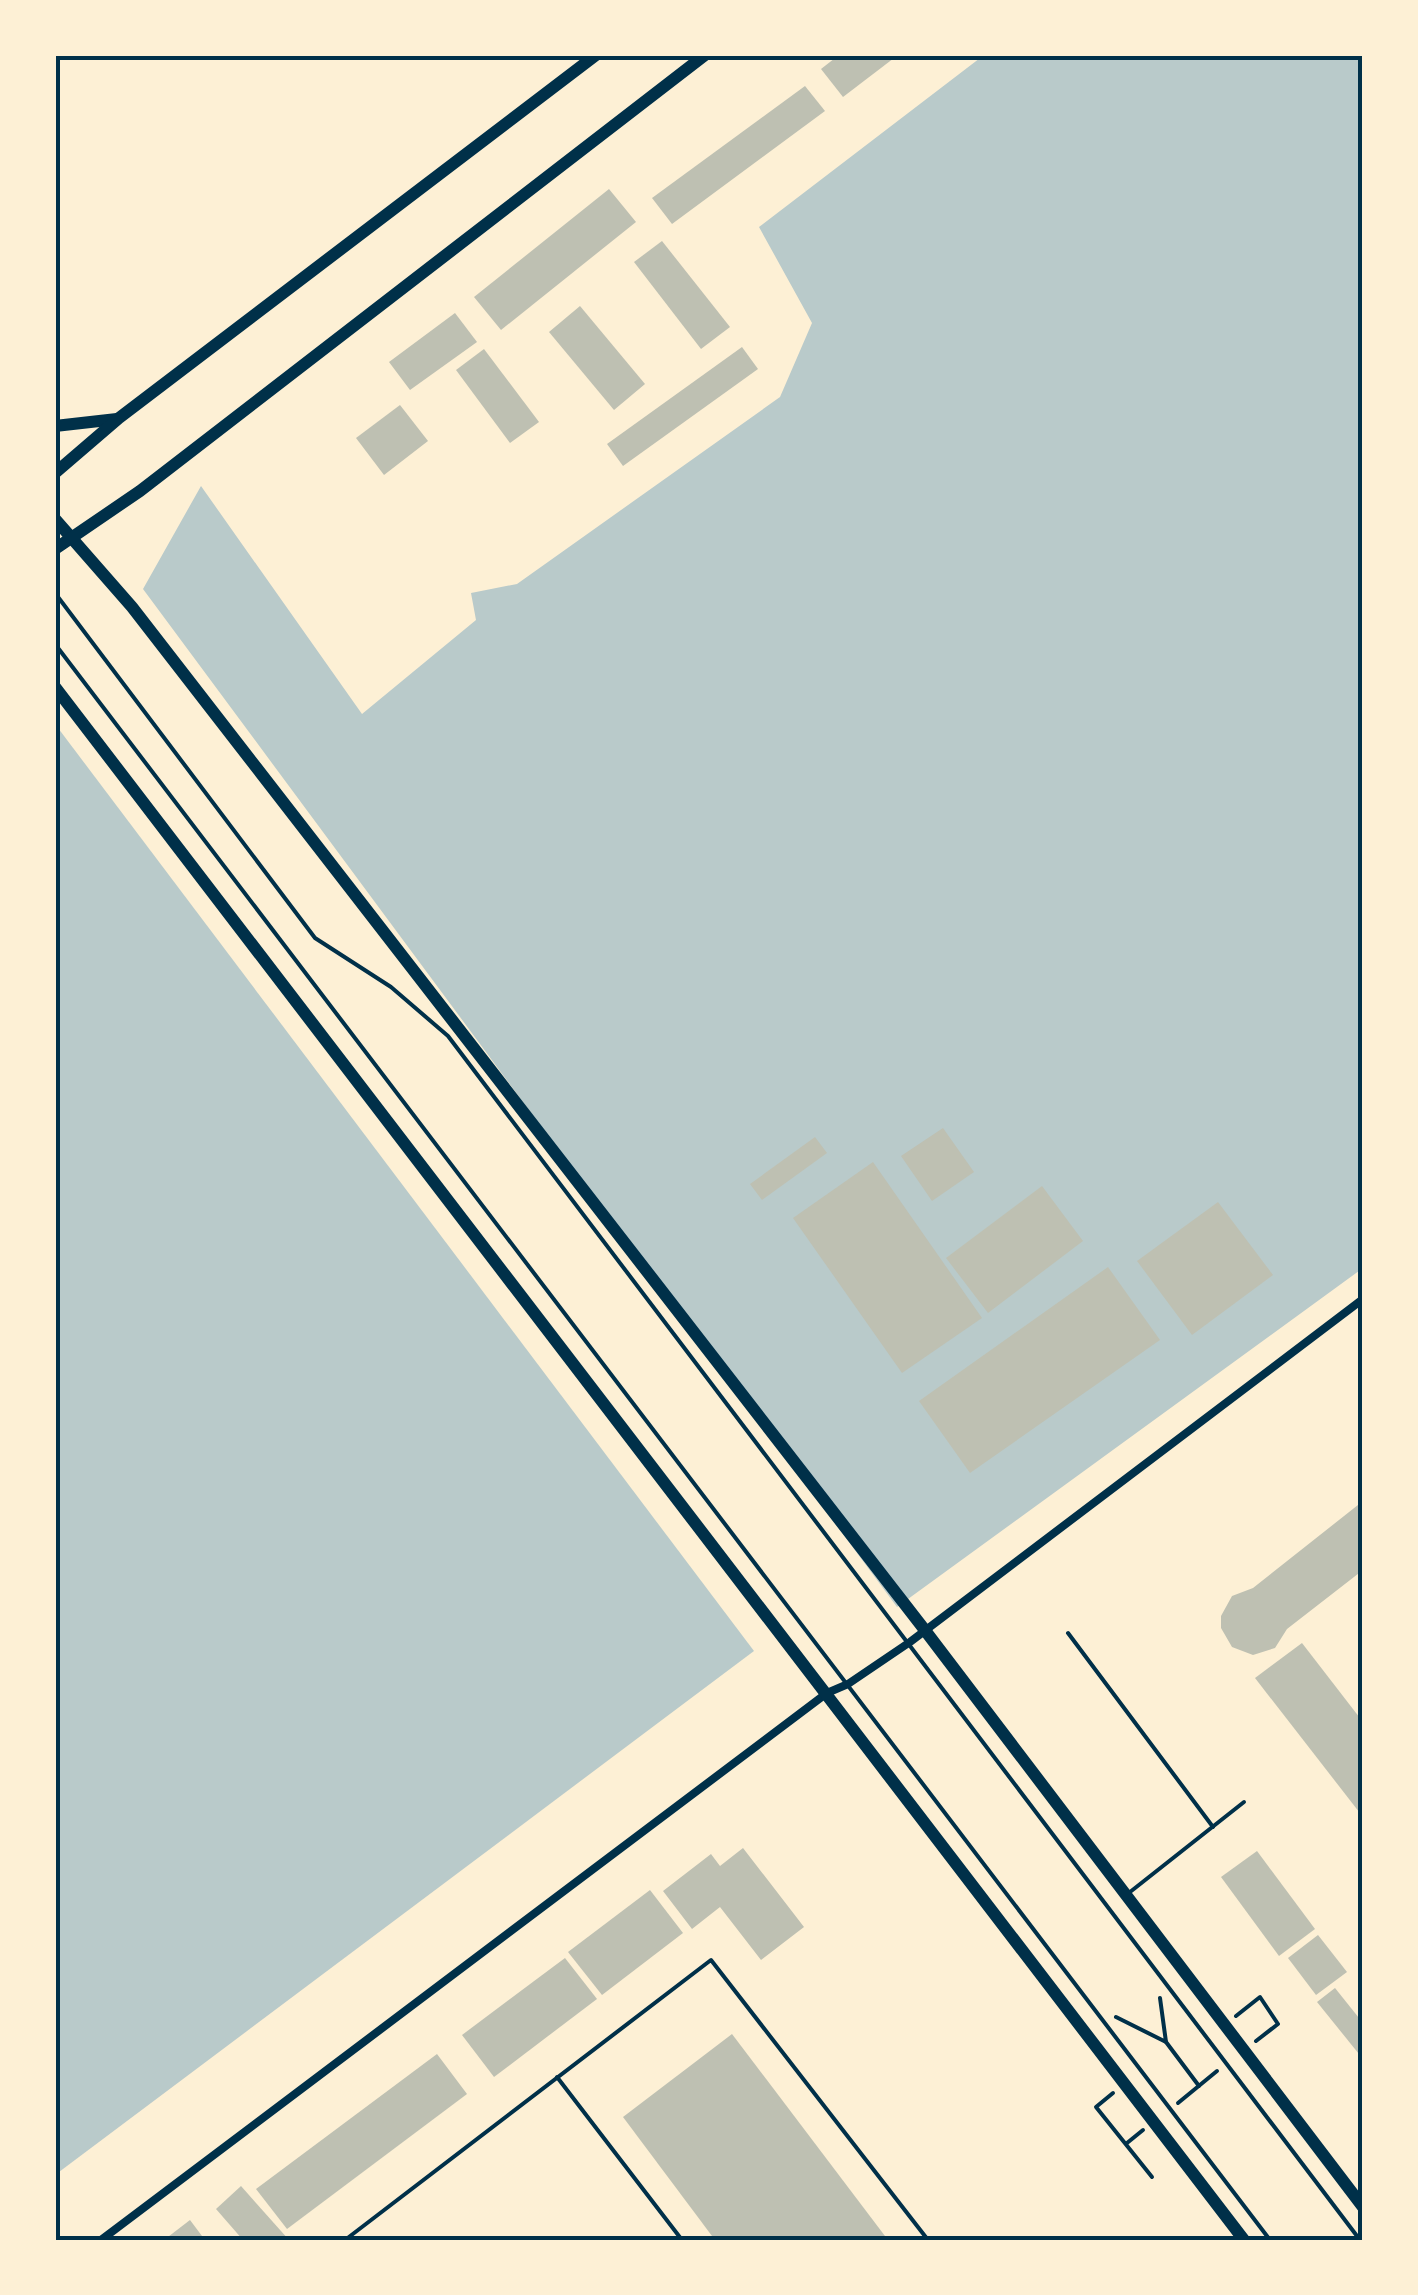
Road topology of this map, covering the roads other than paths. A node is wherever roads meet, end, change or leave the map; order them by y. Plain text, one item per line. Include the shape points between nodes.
1 (596, 55) edge
2 (705, 55) edge
3 (120, 418) junction
4 (55, 426) edge
5 (55, 473) edge
6 (55, 519) edge
7 (70, 538) junction
8 (55, 549) edge
9 (55, 593) edge
10 (55, 644) edge
11 (55, 687) edge
12 (1363, 1299) edge
13 (924, 1629) junction
14 (1068, 1633) dead end
15 (910, 1642) junction
16 (848, 1684) junction
17 (827, 1693) junction
18 (1244, 1802) dead end
19 (1213, 1827) junction
20 (1126, 1895) junction
21 (557, 2078) junction
22 (1363, 2207) edge
23 (102, 2240) edge
24 (345, 2240) edge
25 (682, 2240) edge
26 (928, 2240) edge
27 (1244, 2240) edge
28 (1270, 2240) edge
29 (1360, 2240) edge

1 - 3 main road
2 - 7 main road via 140,492
3 - 4 main road
3 - 5 main road
6 - 7 main road
7 - 8 main road
7 - 13 main road via 132,606
9 - 15 lane via 314,938 391,988 448,1036
10 - 16 lane
11 - 17 main road
12 - 13 street
13 - 15 street
13 - 20 main road
14 - 19 lane
15 - 16 street
15 - 29 lane
16 - 17 street
16 - 28 lane
17 - 23 street
17 - 27 main road
18 - 19 lane
19 - 20 lane
20 - 22 main road
21 - 24 lane
21 - 25 lane
21 - 26 lane via 711,1960

